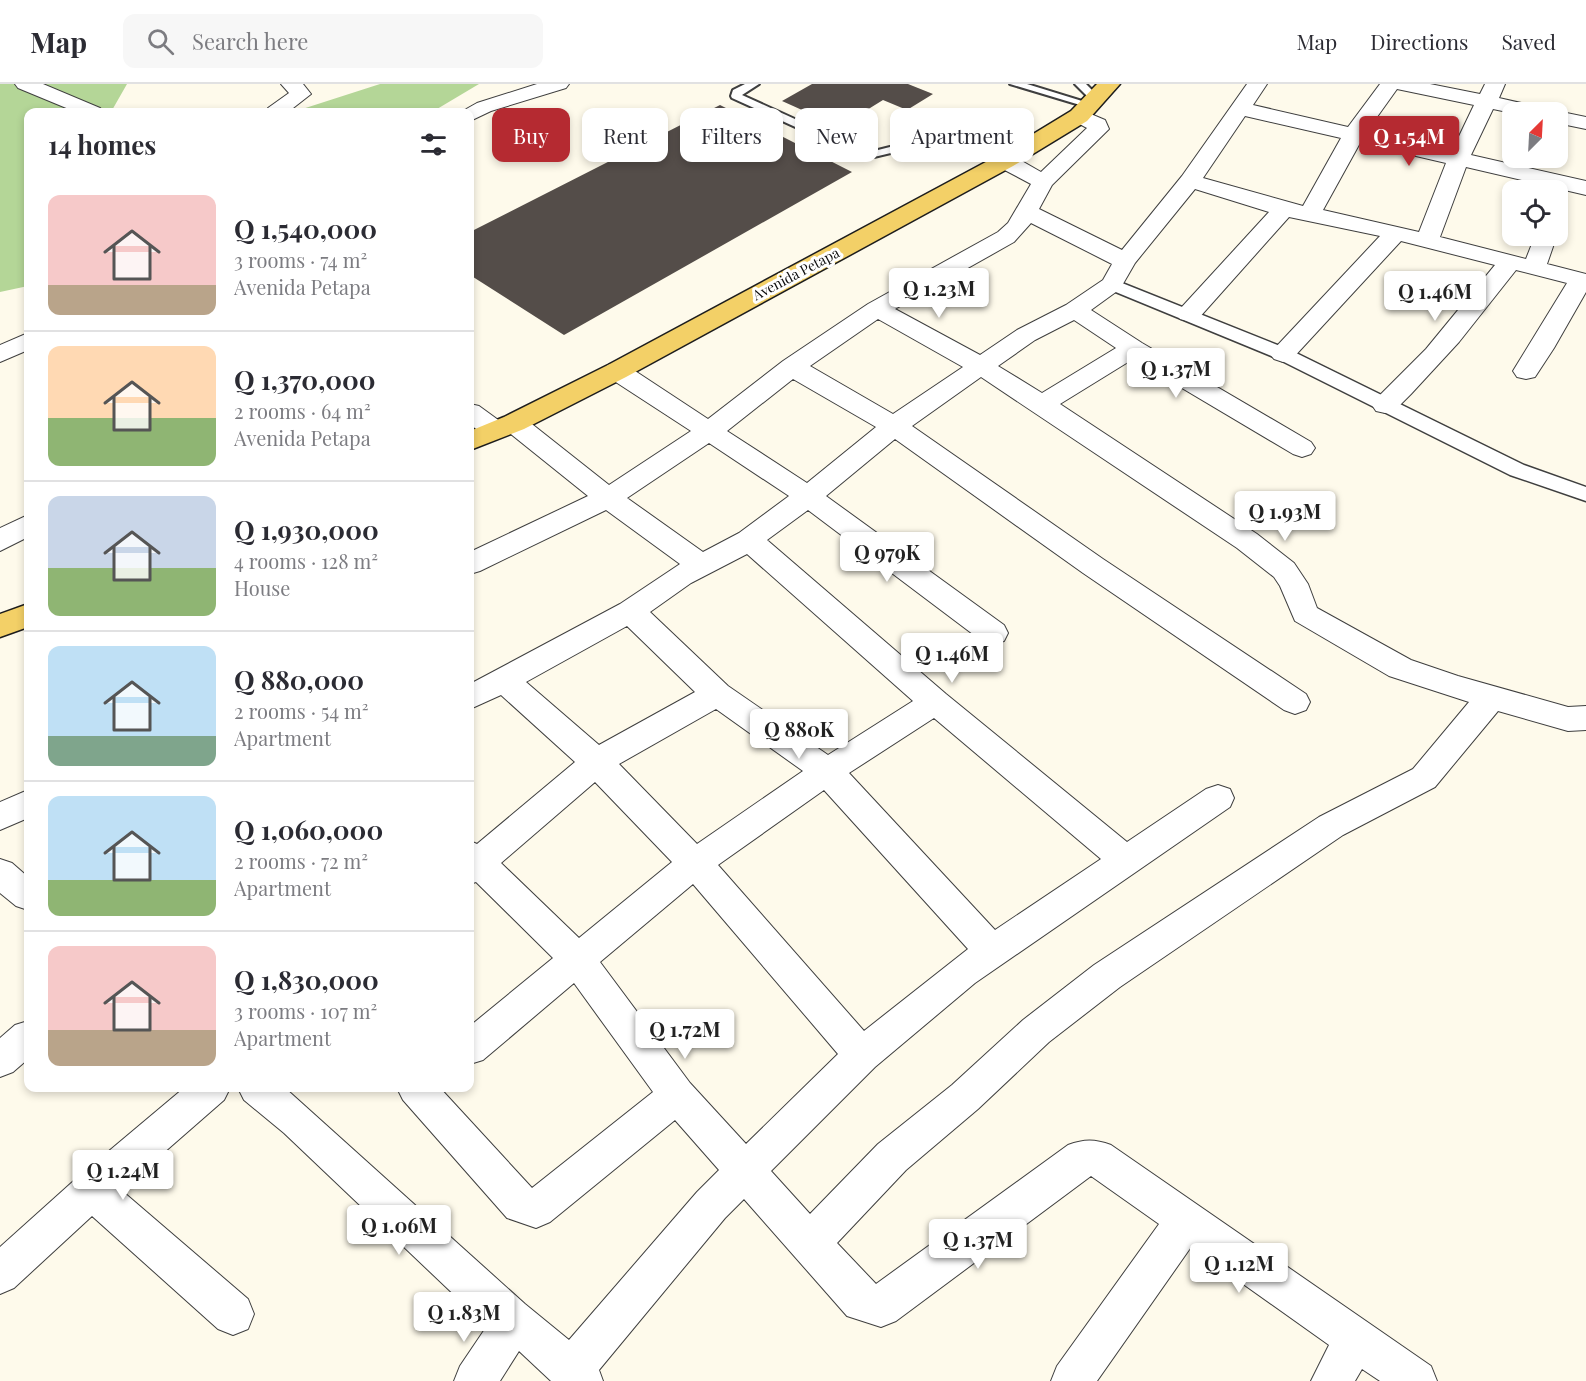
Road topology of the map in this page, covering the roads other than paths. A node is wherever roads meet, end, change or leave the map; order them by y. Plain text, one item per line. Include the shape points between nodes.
1 (25, 84) edge
2 (291, 84) edge
3 (559, 84) edge
4 (754, 84) edge
5 (1015, 84) edge
6 (1257, 84) edge
7 (1390, 84) edge
8 (1400, 84) edge
9 (1490, 93) edge
10 (1091, 98) edge
11 (1512, 102) edge
12 (83, 108) edge
13 (281, 108) edge
14 (1241, 109) junction
15 (474, 113) edge
16 (1568, 119) edge
17 (1586, 123) edge
18 (1354, 134) junction
19 (1034, 140) edge
20 (890, 150) edge
21 (1459, 158) junction
22 (1003, 162) edge
23 (1007, 162) edge
24 (1190, 181) junction
25 (1043, 182) junction
26 (1576, 186) edge
27 (1284, 209) junction
28 (1025, 211) junction
29 (1310, 215) junction
30 (1396, 233) junction
31 (1427, 241) junction
32 (1538, 246) edge
33 (1125, 261) junction
34 (1522, 265) junction
35 (1583, 280) edge
36 (1112, 284) junction
37 (877, 309) junction
38 (1075, 310) junction
39 (1189, 314) junction
40 (24, 343) edge
41 (1133, 348) junction
42 (0, 354) edge
43 (1282, 354) junction
44 (981, 366) junction
45 (792, 367) junction
46 (617, 371) junction
47 (1526, 371) dead end
48 (1042, 404) junction
49 (1385, 405) junction
50 (474, 413) edge
51 (504, 426) junction
52 (894, 426) junction
53 (708, 432) junction
54 (474, 439) edge
55 (1302, 448) dead end
56 (1586, 494) edge
57 (808, 496) junction
58 (608, 498) junction
59 (749, 540) junction
60 (474, 562) edge
61 (702, 565) junction
62 (630, 611) junction
63 (24, 617) edge
64 (0, 626) edge
65 (993, 633) dead end
66 (503, 679) junction
67 (717, 694) junction
68 (474, 696) edge
69 (1492, 697) junction
70 (935, 702) junction
71 (1295, 702) dead end
72 (1586, 718) edge
73 (596, 762) junction
74 (827, 771) junction
75 (1218, 798) dead end
76 (24, 804) edge
77 (0, 817) edge
78 (474, 861) edge
79 (1126, 861) junction
80 (695, 863) junction
81 (474, 865) edge
82 (0, 873) edge
83 (24, 894) edge
84 (992, 951) junction
85 (577, 959) junction
86 (24, 1040) edge
87 (474, 1045) edge
88 (862, 1054) junction
89 (0, 1060) edge
90 (206, 1092) edge
91 (262, 1092) edge
92 (422, 1092) edge
93 (677, 1095) junction
94 (746, 1171) junction
95 (92, 1190) junction
96 (1185, 1221) junction
97 (809, 1243) junction
98 (0, 1274) edge
99 (233, 1314) dead end
100 (503, 1339) dead end
101 (1356, 1339) junction
102 (576, 1376) edge
103 (475, 1381) edge
104 (1072, 1381) edge
105 (1332, 1381) edge
106 (1416, 1381) edge

1 - 12 street
2 - 13 street via 301,94
3 - 15 street
4 - 20 lane via 736,96 863,154
5 - 10 lane
6 - 14 street
7 - 18 street
8 - 9 street
9 - 11 street
9 - 21 street
10 - 19 main road, Avenida Petapa
10 - 25 street via 1098,129
14 - 18 street
14 - 24 street
16 - 17 street
18 - 21 street
18 - 29 street
21 - 26 street
21 - 31 street
22 - 46 main road, Avenida Petapa
23 - 25 street
24 - 27 street
24 - 33 street
25 - 28 street
27 - 29 street
27 - 39 street
28 - 33 street
28 - 37 street via 1006,237
29 - 30 street
30 - 31 street
30 - 43 street
31 - 34 street
32 - 34 street
33 - 36 street
34 - 35 street
34 - 49 street
35 - 47 street
36 - 38 street
36 - 39 street
37 - 44 street
37 - 45 street
38 - 41 street
38 - 44 street via 1026,334
39 - 43 street
40 - 42 street
41 - 48 street
41 - 55 street
43 - 49 street
44 - 48 street
44 - 52 street
45 - 52 street
45 - 53 street
46 - 51 main road, Avenida Petapa
46 - 53 street
48 - 69 street via 1284,570 1305,614 1400,668
49 - 56 street via 1517,470
50 - 51 street
51 - 54 main road, Avenida Petapa
51 - 58 street
52 - 57 street
52 - 71 street
53 - 57 street
53 - 58 street
57 - 59 street
57 - 65 street
58 - 60 street
58 - 61 street
59 - 61 street
59 - 70 street
61 - 62 street
62 - 66 street
62 - 67 street
63 - 64 main road
66 - 68 street
66 - 73 street
67 - 73 street
67 - 74 street
69 - 72 street via 1568,719
69 - 97 street via 1424,778 1331,826 1107,976 1036,1031 892,1157
70 - 74 street
70 - 79 street
73 - 78 street
73 - 80 street
74 - 80 street
74 - 84 street
75 - 79 street
76 - 77 street
79 - 84 street
80 - 85 street
80 - 88 street
81 - 85 street
82 - 83 street
84 - 88 street
85 - 87 street
85 - 93 street
86 - 89 street
88 - 94 street
90 - 95 street
91 - 102 street
92 - 93 street via 521,1205 536,1209
93 - 94 street
94 - 97 street
94 - 102 street via 711,1205
95 - 98 street
95 - 99 street
96 - 97 street via 1089,1156 881,1306 862,1301
96 - 101 street
96 - 104 street
100 - 103 street
101 - 105 street
101 - 106 street

